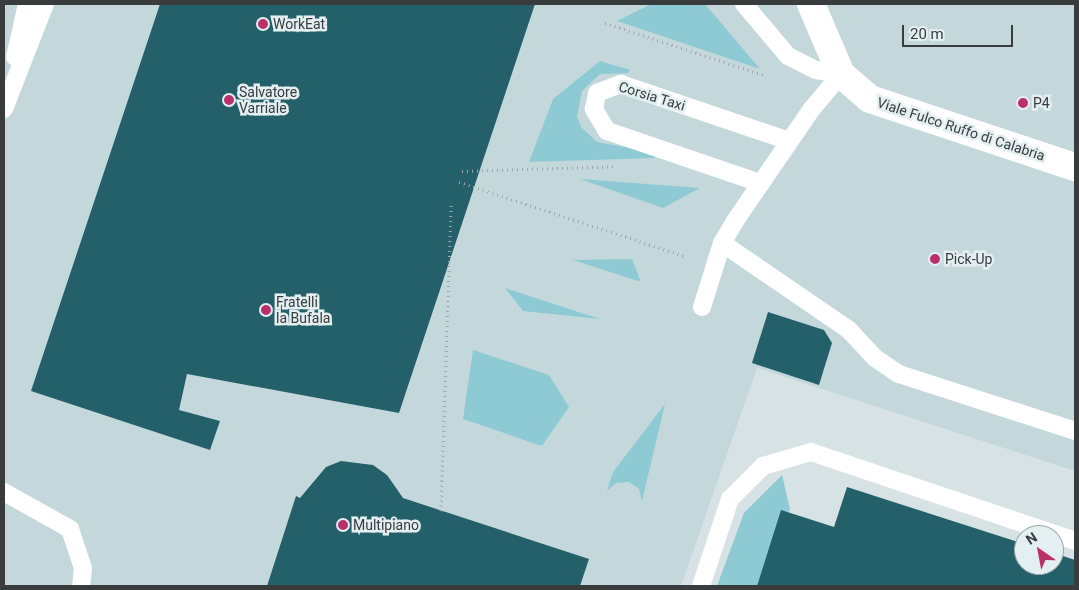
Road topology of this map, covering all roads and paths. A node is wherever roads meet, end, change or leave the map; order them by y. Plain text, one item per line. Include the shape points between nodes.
1 (27, 4) edge
2 (45, 4) edge
3 (744, 4) edge
4 (811, 4) edge
5 (605, 23) dead end
6 (841, 74) junction
7 (764, 75) dead end
8 (4, 108) edge
9 (789, 141) junction
10 (628, 166) dead end
11 (1075, 167) edge
12 (462, 171) dead end
13 (459, 182) dead end
14 (760, 183) junction
15 (451, 205) dead end
16 (722, 243) junction
17 (684, 256) dead end
18 (702, 307) dead end
19 (1075, 430) edge
20 (4, 492) edge
21 (441, 511) dead end
22 (1075, 541) edge
23 (81, 586) edge
24 (700, 586) edge

1 - 8 lane
2 - 8 lane
3 - 6 lane via 788,56 816,70
4 - 6 main road, Viale Fulco Ruffo di Calabria
5 - 7 path
6 - 9 lane
6 - 11 main road, Viale Fulco Ruffo di Calabria via 870,99
9 - 14 lane
9 - 14 lane, Corsia Taxi via 621,84 604,87 598,93 596,118 607,131
10 - 12 path
13 - 17 path
14 - 16 lane
15 - 21 path
16 - 18 lane
16 - 19 lane via 848,330 875,358 899,374
20 - 23 lane via 70,529 83,568
22 - 24 lane via 811,452 763,466 730,499

